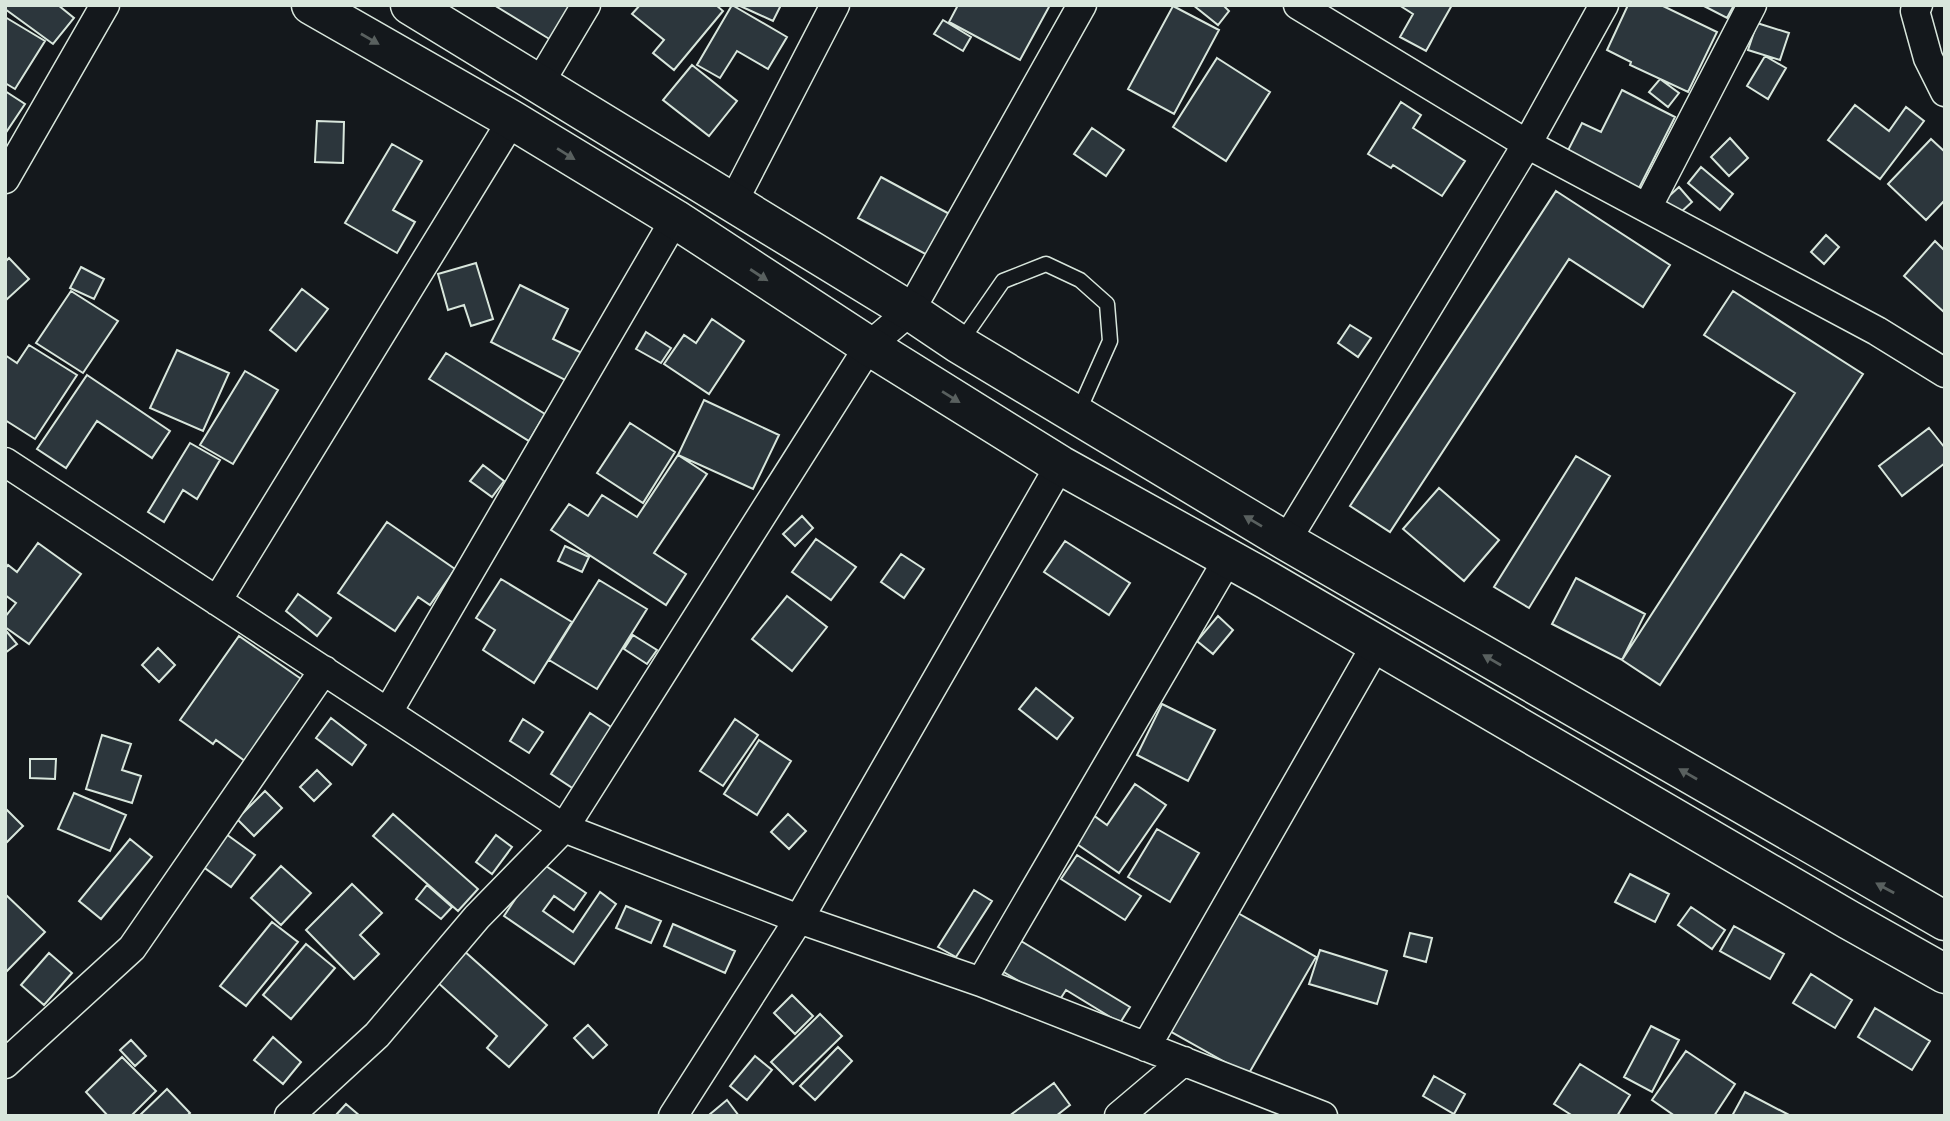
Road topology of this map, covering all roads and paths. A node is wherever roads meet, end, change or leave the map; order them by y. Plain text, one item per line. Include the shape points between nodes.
1 (105, 5) edge
2 (311, 5) edge
3 (410, 5) edge
4 (586, 5) edge
5 (835, 5) edge
6 (1082, 5) edge
7 (1298, 5) edge
8 (1604, 5) edge
9 (1752, 5) edge
10 (1919, 5) edge
11 (1334, 14) edge
12 (540, 84) junction
13 (1945, 92) edge
14 (512, 120) junction
15 (1527, 144) junction
16 (5, 179) edge
17 (732, 204) junction
18 (1647, 208) junction
19 (675, 219) junction
20 (911, 311) junction
21 (959, 344) junction
22 (869, 346) junction
23 (1945, 373) edge
24 (1077, 416) junction
25 (5, 462) edge
26 (1060, 465) junction
27 (1286, 541) junction
28 (1228, 559) junction
29 (217, 601) junction
30 (1376, 645) junction
31 (324, 670) junction
32 (388, 712) junction
33 (564, 828) junction
34 (799, 919) junction
35 (1945, 921) edge
36 (1945, 974) edge
37 (981, 982) junction
38 (1146, 1046) junction
39 (1184, 1061) junction
40 (5, 1065) edge
41 (1274, 1106) edge
42 (289, 1116) edge
43 (673, 1116) edge
44 (1119, 1116) edge
45 (1323, 1116) edge

1 - 16 street
2 -> 14 main road
3 - 12 main road
4 - 12 street
5 - 17 street
6 - 20 street
7 - 11 street
8 - 15 street
9 - 18 street
10 - 13 street via 1915,11 1928,58
11 - 15 street
12 - 17 main road
14 -> 19 main road
14 - 29 street
15 - 18 street
15 - 27 street
17 - 20 main road
18 - 23 street via 1877,331
19 -> 22 main road
19 - 32 street
20 - 21 main road
20 - 22 street
21 - 24 main road
21 - 24 lane via 1003,281 1046,264 1080,280 1107,304 1110,341
22 -> 26 main road
22 - 33 street
27 -> 24 main road
25 - 29 street
26 - 28 main road
26 - 34 street
35 -> 27 main road
28 - 30 main road
28 - 37 street
29 - 31 street
30 - 36 main road
30 - 38 street
31 - 32 street
31 - 40 street via 132,948
32 - 33 street
33 - 34 street
33 - 42 street via 477,917 377,1035
34 - 37 street
34 - 43 street
37 - 38 street
38 - 39 street
39 - 41 street
39 - 44 street
41 - 45 street

